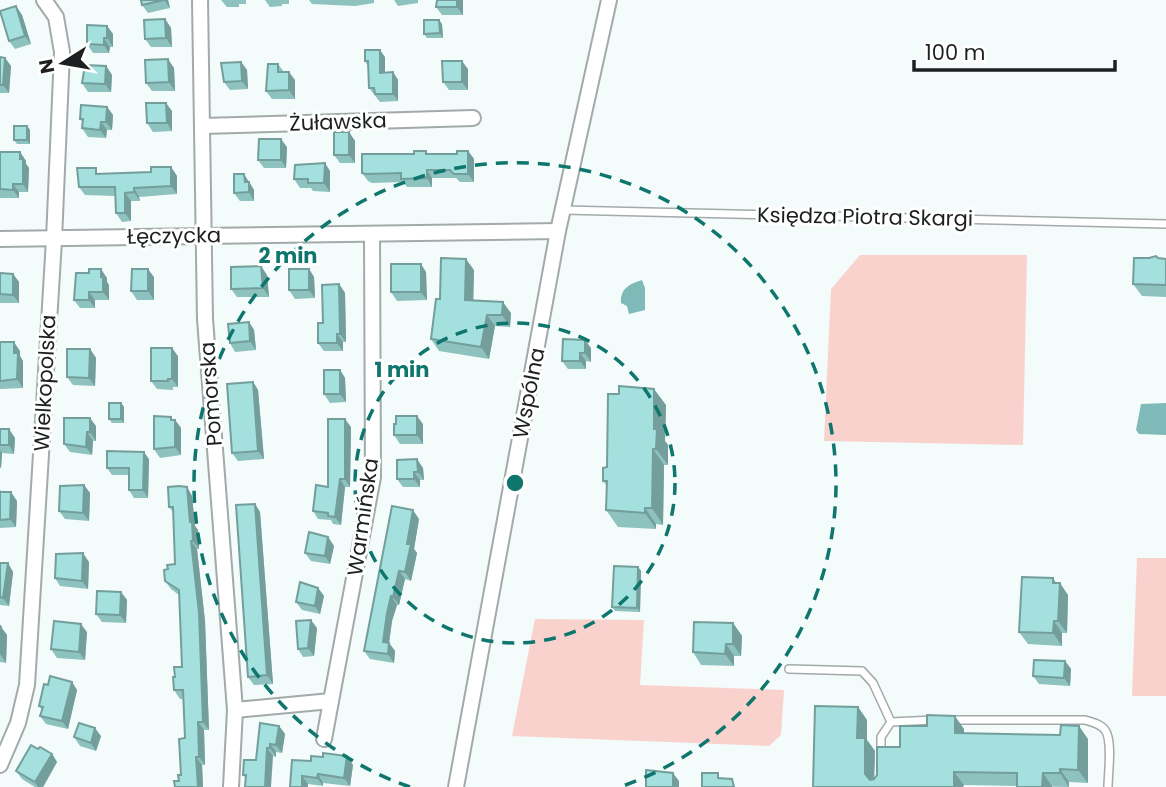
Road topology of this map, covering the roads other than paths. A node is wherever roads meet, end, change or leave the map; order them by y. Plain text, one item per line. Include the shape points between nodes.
1 (44, 0) edge
2 (200, 0) edge
3 (609, 0) edge
4 (473, 118) dead end
5 (202, 126) junction
6 (563, 210) junction
7 (1166, 224) edge
8 (558, 231) junction
9 (372, 234) junction
10 (204, 235) junction
11 (0, 239) edge
12 (54, 240) junction
13 (789, 669) dead end
14 (331, 701) junction
15 (235, 710) junction
16 (891, 722) junction
17 (324, 739) dead end
18 (880, 762) edge
19 (0, 765) edge
20 (231, 787) edge
21 (456, 787) edge
22 (1108, 787) edge

1 - 12 street, Wielkopolska via 56,17 62,52
2 - 5 street, Pomorska
3 - 6 street, Wspólna
4 - 5 street, Żuławska
5 - 10 street, Pomorska
6 - 7 lane, Księdza Piotra Skargi
6 - 8 street, Wspólna
8 - 9 street, Łęczycka
8 - 21 street, Wspólna
9 - 10 street, Łęczycka
9 - 14 street, Warmińska via 373,477
10 - 12 street, Łęczycka
10 - 15 street, Pomorska via 205,319
11 - 12 street, Łęczycka
12 - 19 street, Wielkopolska via 27,685 18,723
13 - 16 lane via 862,671 873,683
14 - 15 street
14 - 17 street, Warmińska
15 - 20 street, Pomorska
16 - 18 lane via 881,737
16 - 22 lane via 1085,720 1105,730 1109,739

